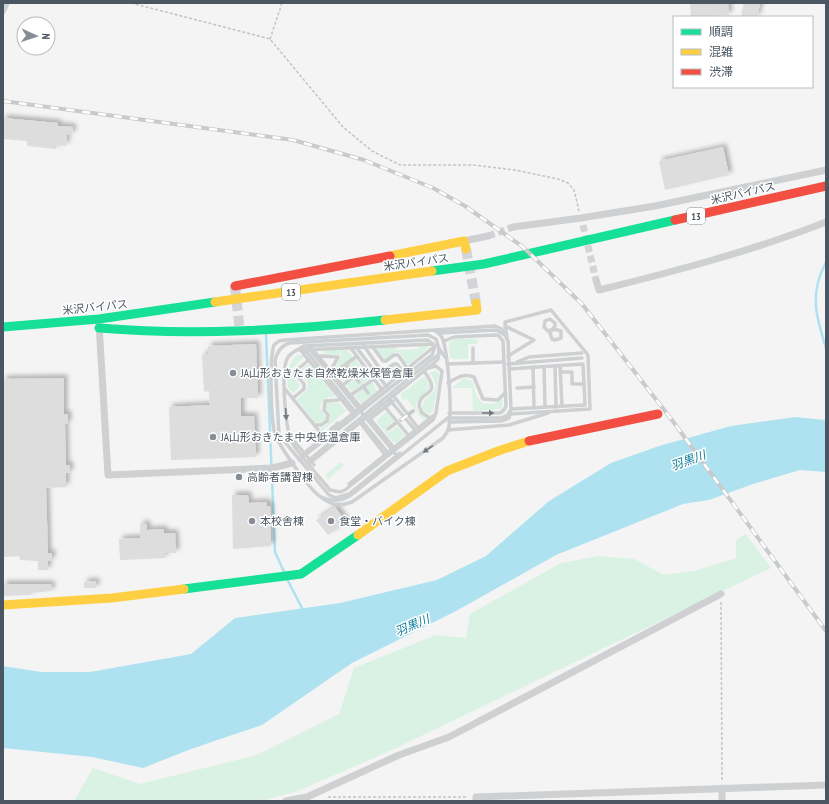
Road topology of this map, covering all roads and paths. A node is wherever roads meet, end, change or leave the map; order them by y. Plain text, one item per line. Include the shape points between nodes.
1 (6, 3) edge
2 (132, 3) edge
3 (282, 3) edge
4 (3, 10) edge
5 (270, 40) junction
6 (826, 170) edge
7 (826, 186) edge
8 (582, 221) junction
9 (826, 222) edge
10 (513, 227) tunnel mouth
11 (488, 236) tunnel mouth
12 (465, 245) joint
13 (596, 280) tunnel mouth
14 (236, 286) dead end
15 (476, 303) dead end
16 (540, 313) junction
17 (546, 320) junction
18 (99, 324) junction
19 (505, 326) junction
20 (3, 327) edge
21 (566, 327) junction
22 (432, 330) junction
23 (553, 330) junction
24 (561, 331) junction
25 (438, 333) junction
26 (506, 336) junction
27 (444, 341) junction
28 (304, 342) junction
29 (434, 345) junction
30 (364, 346) junction
31 (372, 346) junction
32 (310, 347) junction
33 (350, 347) junction
34 (356, 347) junction
35 (473, 348) dead end
36 (582, 348) junction
37 (300, 350) junction
38 (439, 351) junction
39 (290, 354) junction
40 (320, 356) junction
41 (357, 356) junction
42 (508, 356) junction
43 (582, 356) junction
44 (446, 358) junction
45 (309, 360) junction
46 (503, 362) junction
47 (473, 363) junction
48 (346, 364) junction
49 (447, 364) junction
50 (508, 364) junction
51 (583, 364) junction
52 (554, 366) junction
53 (560, 366) junction
54 (365, 367) junction
55 (533, 367) junction
56 (544, 367) junction
57 (428, 368) junction
58 (509, 368) junction
59 (408, 369) junction
60 (351, 371) dead end
61 (424, 371) junction
62 (332, 372) junction
63 (561, 372) junction
64 (404, 373) junction
65 (354, 376) junction
66 (374, 379) junction
67 (359, 382) dead end
68 (448, 384) junction
69 (584, 384) junction
70 (343, 385) junction
71 (363, 386) junction
72 (534, 387) junction
73 (387, 388) junction
74 (517, 388) dead end
75 (285, 389) junction
76 (384, 391) junction
77 (440, 391) junction
78 (368, 393) dead end
79 (505, 393) junction
80 (351, 395) junction
81 (394, 396) junction
82 (293, 398) junction
83 (340, 398) junction
84 (390, 399) junction
85 (556, 406) junction
86 (562, 406) junction
87 (385, 407) junction
88 (545, 407) junction
89 (534, 408) junction
90 (510, 410) junction
91 (555, 411) junction
92 (357, 412) junction
93 (436, 413) junction
94 (658, 414) dead end
95 (449, 417) junction
96 (364, 418) junction
97 (430, 418) junction
98 (397, 422) junction
99 (314, 425) junction
100 (388, 429) dead end
101 (416, 429) junction
102 (448, 430) junction
103 (409, 436) junction
104 (324, 437) junction
105 (394, 450) junction
106 (387, 454) junction
107 (304, 455) junction
108 (399, 456) junction
109 (296, 460) junction
110 (393, 461) junction
111 (309, 462) junction
112 (304, 466) junction
113 (320, 496) junction
114 (721, 594) joint
115 (3, 605) edge
116 (826, 785) edge
117 (722, 788) junction
118 (322, 797) dead end
119 (476, 799) edge
120 (286, 801) edge
121 (722, 801) edge

1 - 4 street
2 - 5 path
3 - 5 path
5 - 8 path via 343,127 372,151 400,165 473,165 558,179 568,183 574,190
6 - 8 street
7 - 18 main road, 米沢バイパス / 13 via 484,264
8 - 10 street
9 - 13 street via 778,240 689,267 599,290
11 - 12 street
12 - 14 main road
15 - 18 main road via 477,310 240,333 134,332
16 - 17 lane
16 - 19 lane via 505,322
16 - 21 lane via 551,310
17 - 23 lane via 553,320
17 - 23 lane via 544,327 548,331
18 - 20 main road, 米沢バイパス / 13
18 - 109 street via 108,475 269,468
19 - 26 lane
19 - 42 lane via 534,340
21 - 24 lane
21 - 36 lane
22 - 25 lane
22 - 26 lane via 495,326 502,329
22 - 109 lane via 285,340 274,345 271,360 274,431
23 - 24 lane
23 - 24 lane via 551,336 555,340 561,338
25 - 26 lane via 496,330
25 - 27 lane
26 - 42 lane
27 - 44 lane
27 - 46 lane via 454,337 496,335 502,341
28 - 32 lane
28 - 38 lane via 428,335 436,339
28 - 109 lane via 286,344 274,360 279,436
29 - 31 lane
29 - 32 lane via 428,340
29 - 59 lane
29 - 73 lane via 432,355
30 - 31 lane
30 - 34 lane
30 - 64 lane via 380,369 385,370 397,364
31 - 59 lane via 383,361 394,354 398,355
32 - 33 lane
32 - 37 lane
32 - 39 lane
32 - 40 lane
32 - 92 lane
33 - 34 lane
33 - 41 lane
34 - 73 lane
35 - 47 lane
36 - 43 lane
36 - 91 lane via 588,355 590,409
37 - 39 lane
37 - 45 lane
37 - 92 lane via 307,352
38 - 44 lane
38 - 57 lane via 438,359
38 - 81 lane
39 - 75 lane via 284,368
40 - 62 lane
40 - 62 lane via 338,356
41 - 48 lane
41 - 54 lane
42 - 50 lane
43 - 50 lane
43 - 51 lane
44 - 49 lane
45 - 82 lane via 294,372 304,384 304,389
45 - 83 lane
46 - 47 lane
46 - 79 lane
47 - 49 lane
48 - 60 lane
48 - 62 lane
49 - 68 lane
50 - 58 lane
51 - 53 lane
51 - 69 lane
52 - 53 lane
52 - 56 lane
52 - 85 lane
53 - 63 lane
54 - 65 lane
54 - 66 lane
55 - 56 lane
55 - 58 lane
55 - 72 lane
56 - 88 lane
57 - 61 lane
57 - 77 lane via 436,366 442,371
58 - 90 lane
59 - 64 lane
61 - 81 lane
61 - 97 lane via 432,385 430,393 422,398 419,406 422,413
62 - 70 lane
63 - 69 lane via 572,372 572,384
63 - 86 lane
64 - 73 lane
65 - 67 lane
65 - 70 lane
66 - 71 lane
66 - 76 lane
68 - 77 lane
68 - 79 lane via 468,375 474,377 483,399 498,400
68 - 95 lane
69 - 86 lane via 585,405
70 - 80 lane
71 - 78 lane
71 - 80 lane
72 - 74 lane
72 - 89 lane
73 - 76 lane
73 - 81 lane
75 - 82 lane
75 -> 107 lane via 288,432 292,443
76 - 84 lane
76 - 92 lane
77 - 93 lane
95 -> 79 lane via 500,413 506,406
80 - 92 lane
81 - 84 lane
81 - 84 lane
81 - 101 lane
82 - 99 lane
83 - 92 lane
83 - 99 lane via 325,401 327,421 321,425
84 - 87 lane
84 - 96 lane
84 - 101 lane
85 - 86 lane
85 - 88 lane
87 - 96 lane
87 - 98 lane
88 - 89 lane
89 - 90 lane
90 - 91 lane
90 - 95 lane via 508,415 501,418
90 - 95 lane via 509,418 504,421
91 - 102 lane via 510,425
92 - 96 lane
92 - 96 lane
92 - 104 lane
92 - 107 lane
93 - 97 lane
93 - 105 lane via 433,420
94 - 115 main road via 522,442 458,465 447,470 301,574 112,598
95 - 102 lane
95 - 108 lane
96 - 105 lane
96 - 106 lane
96 - 111 lane
97 - 101 lane
98 - 100 lane
98 - 103 lane
99 - 104 lane
101 - 103 lane
102 -> 113 lane via 436,444 352,502 344,505 332,504
103 - 105 lane
104 - 107 lane
105 - 106 lane
105 - 108 lane
106 - 110 lane
106 - 111 lane via 340,490 332,488
107 - 109 lane
107 - 111 lane
108 - 110 lane
109 - 112 lane
109 - 113 lane
110 - 112 lane via 349,494 336,498 329,495
110 - 113 lane via 350,496 336,501
111 - 112 lane
114 - 117 path
114 - 120 street via 448,737 398,755 307,797
116 - 117 street
117 - 119 street
117 - 121 street
118 - 119 path

